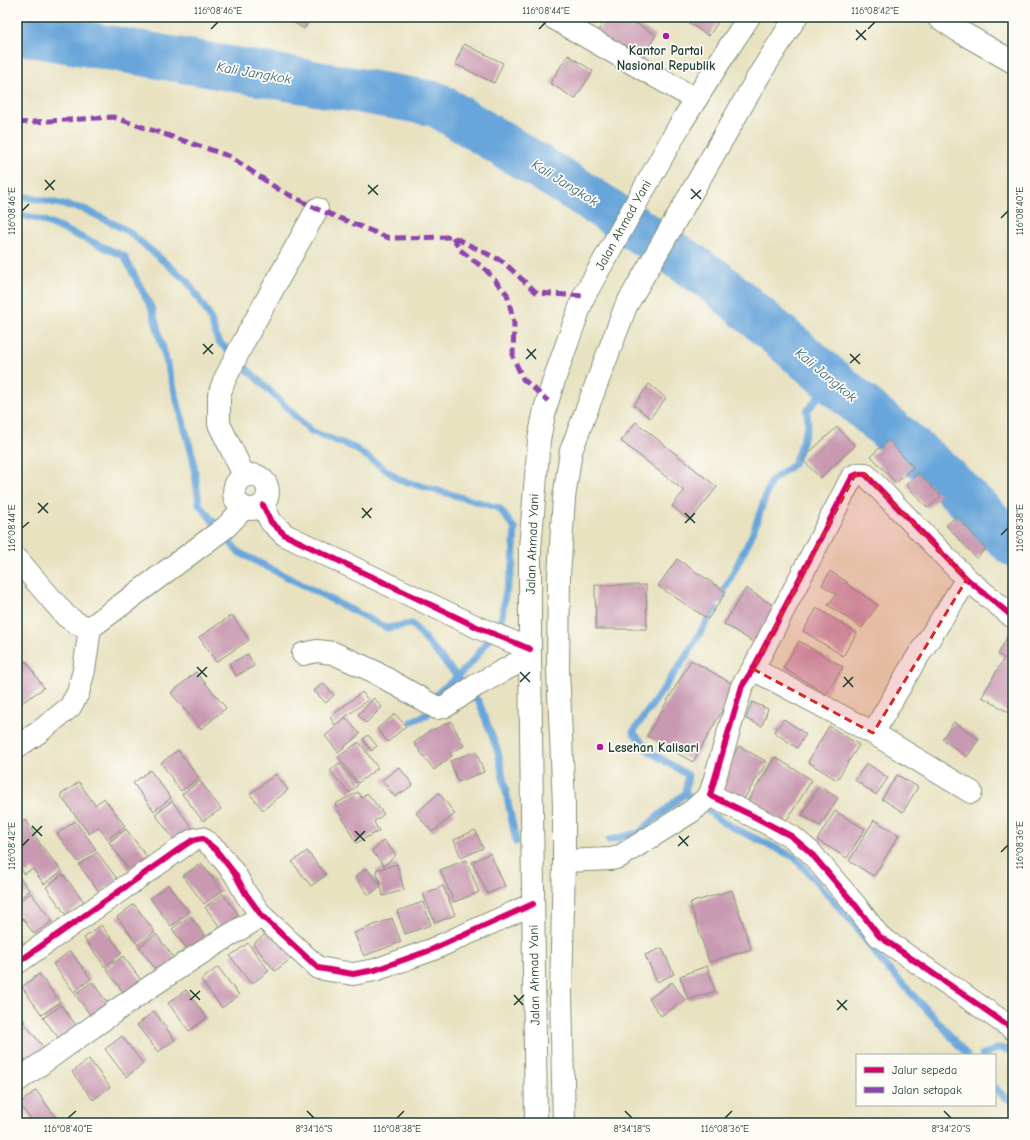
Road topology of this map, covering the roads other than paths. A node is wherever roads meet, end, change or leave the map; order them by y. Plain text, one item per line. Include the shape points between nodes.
1 (552, 17) edge
2 (749, 17) edge
3 (796, 17) edge
4 (938, 17) edge
5 (1013, 62) edge
6 (695, 99) junction
7 (317, 209) dead end
8 (244, 475) junction
9 (253, 506) junction
10 (17, 559) edge
11 (968, 579) junction
12 (1013, 617) edge
13 (90, 628) junction
14 (530, 653) junction
15 (303, 654) dead end
16 (753, 669) junction
17 (873, 732) junction
18 (17, 747) edge
19 (970, 792) dead end
20 (703, 802) junction
21 (564, 805) junction
22 (532, 806) junction
23 (564, 861) junction
24 (533, 904) junction
25 (262, 916) junction
26 (17, 963) edge
27 (1013, 1029) edge
28 (17, 1081) edge
29 (536, 1123) edge
30 (564, 1123) edge

1 - 6 main road
2 - 6 main road, Jalan Ahmad Yani
3 - 21 main road via 761,72 626,306 571,451 564,498 559,576 558,669
4 - 5 main road
6 - 14 main road, Jalan Ahmad Yani via 584,296 545,409 539,440 530,550
7 - 8 main road via 244,341 224,381 220,395 220,424
8 - 9 main road via 236,482 236,501
8 - 9 main road via 254,474 263,478 269,486 268,497
9 - 13 main road
9 - 14 main road via 284,535
10 - 13 main road via 66,616
11 - 12 main road
11 - 16 main road via 865,474 855,475
11 - 17 main road
13 - 18 main road via 84,670 78,693 70,707
14 - 15 main road via 446,706 430,704 371,670 333,653 317,651
14 - 22 main road, Jalan Ahmad Yani
16 - 17 main road
16 - 20 main road via 742,686
17 - 19 main road
20 - 23 main road via 619,857
20 - 27 main road via 751,814 806,848 879,936
21 - 22 main road
21 - 23 main road
22 - 24 main road, Jalan Ahmad Yani
23 - 30 main road via 561,994
24 - 25 main road via 432,950 375,970 353,974 318,968
24 - 29 main road, Jalan Ahmad Yani
25 - 26 main road via 216,850 202,838 197,838
25 - 28 main road via 219,941

